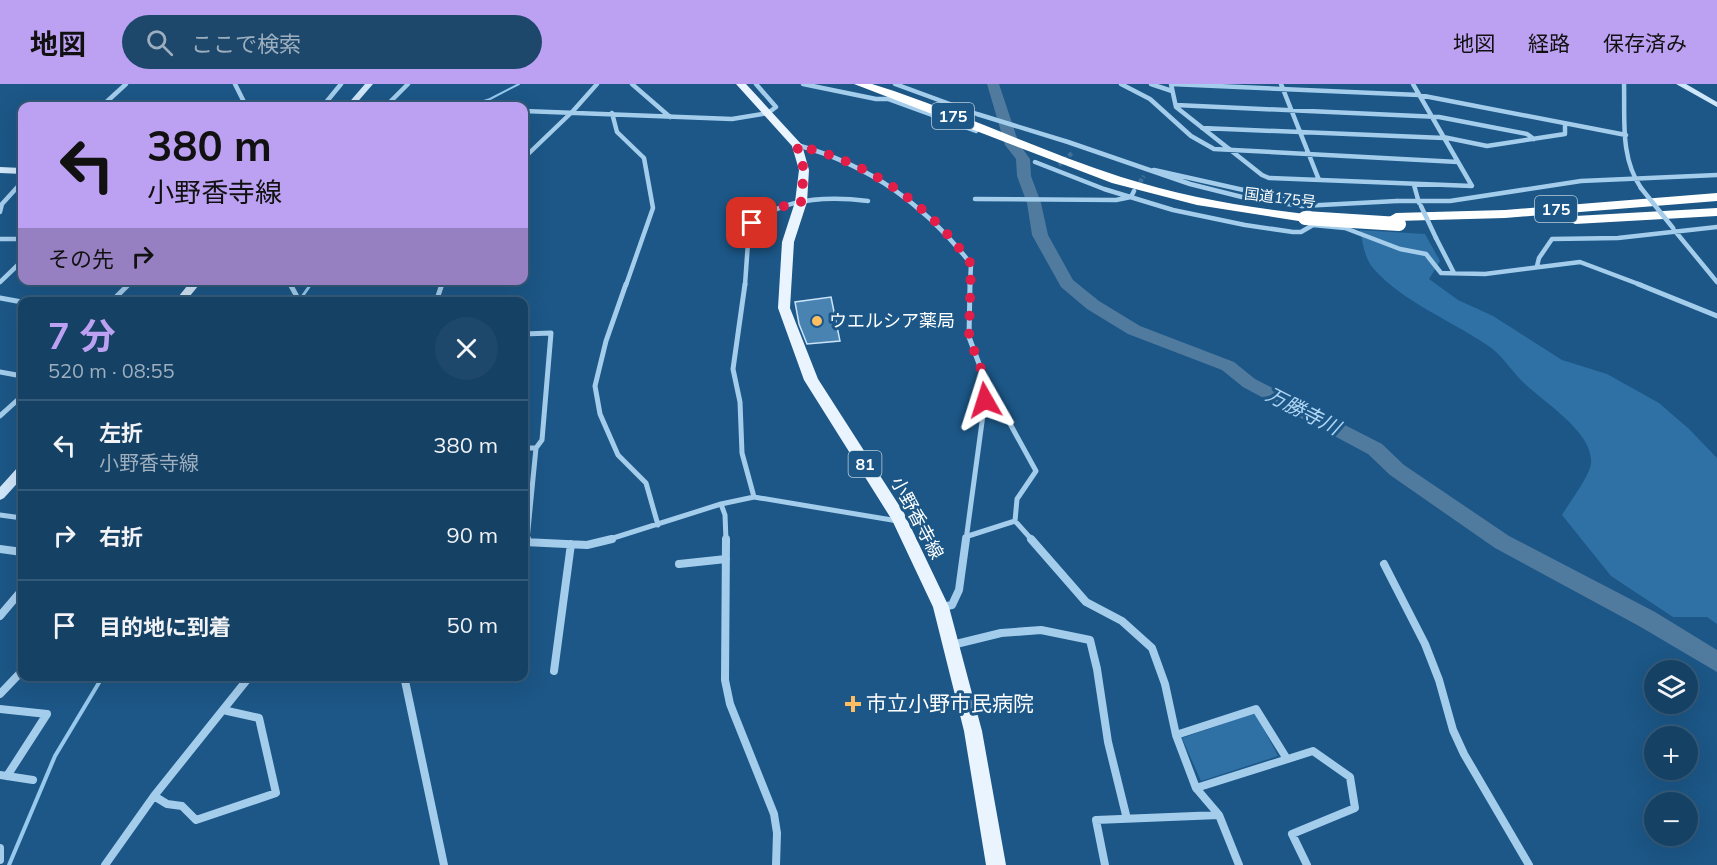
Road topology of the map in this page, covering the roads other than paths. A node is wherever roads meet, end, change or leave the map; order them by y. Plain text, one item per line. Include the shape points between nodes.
1 (126, 84) edge
2 (236, 84) edge
3 (341, 84) edge
4 (369, 84) edge
5 (408, 84) edge
6 (597, 84) edge
7 (632, 84) edge
8 (741, 84) edge
9 (756, 84) edge
10 (803, 84) edge
11 (860, 84) edge
12 (1121, 84) edge
13 (1151, 84) edge
14 (1171, 84) edge
15 (1413, 84) edge
16 (1624, 84) edge
17 (1680, 84) edge
18 (884, 86) edge
19 (1282, 87) edge
20 (1172, 91) junction
21 (1419, 95) junction
22 (106, 102) edge
23 (244, 102) edge
24 (326, 102) edge
25 (353, 102) edge
26 (390, 102) edge
27 (1176, 105) junction
28 (1717, 105) edge
29 (1292, 110) junction
30 (528, 111) edge
31 (573, 111) junction
32 (612, 113) junction
33 (768, 113) junction
34 (1432, 116) junction
35 (671, 117) junction
36 (1565, 124) junction
37 (1202, 128) junction
38 (976, 131) dead end
39 (1300, 132) junction
40 (1626, 135) junction
41 (1443, 137) junction
42 (1025, 138) junction
43 (1534, 139) junction
44 (1079, 145) junction
45 (797, 146) junction
46 (1232, 151) junction
47 (1073, 152) tunnel mouth
48 (528, 154) edge
49 (1310, 155) junction
50 (1035, 162) dead end
51 (1458, 162) junction
52 (0, 170) edge
53 (18, 171) edge
54 (1146, 173) junction
55 (1717, 176) edge
56 (1633, 178) junction
57 (1319, 180) junction
58 (1414, 185) junction
59 (18, 186) edge
60 (1717, 186) edge
61 (1134, 191) tunnel mouth
62 (1717, 196) edge
63 (1131, 197) junction
64 (975, 199) dead end
65 (868, 201) dead end
66 (801, 202) junction
67 (1717, 204) edge
68 (1418, 208) junction
69 (0, 212) edge
70 (1717, 212) edge
71 (1306, 215) junction
72 (1397, 220) junction
73 (1443, 224) junction
74 (1717, 227) edge
75 (1674, 231) junction
76 (0, 238) edge
77 (18, 238) edge
78 (18, 265) edge
79 (1537, 266) junction
80 (1454, 273) junction
81 (0, 282) edge
82 (1717, 282) edge
83 (128, 285) edge
84 (194, 285) edge
85 (116, 297) edge
86 (183, 297) edge
87 (0, 298) edge
88 (18, 301) edge
89 (1717, 316) edge
90 (528, 334) edge
91 (0, 372) edge
92 (18, 375) edge
93 (18, 400) edge
94 (983, 414) junction
95 (0, 416) edge
96 (528, 448) edge
97 (536, 448) junction
98 (18, 475) edge
99 (0, 495) edge
100 (754, 497) junction
101 (721, 504) junction
102 (0, 515) edge
103 (528, 516) edge
104 (18, 517) edge
105 (1015, 520) junction
106 (899, 521) junction
107 (658, 525) junction
108 (965, 537) junction
109 (528, 542) edge
110 (571, 544) junction
111 (0, 549) edge
112 (18, 551) edge
113 (726, 559) junction
114 (679, 564) dead end
115 (1384, 564) dead end
116 (18, 595) edge
117 (941, 607) junction
118 (0, 616) edge
119 (951, 645) junction
120 (554, 671) dead end
121 (18, 675) edge
122 (246, 681) edge
123 (405, 681) edge
124 (0, 694) edge
125 (0, 709) edge
126 (223, 710) junction
127 (1176, 735) junction
128 (1287, 759) junction
129 (3, 776) edge
130 (33, 780) dead end
131 (1196, 788) junction
132 (154, 796) junction
133 (1220, 814) junction
134 (1127, 819) junction
135 (0, 848) edge
136 (0, 860) edge
137 (105, 865) edge
138 (444, 865) edge
139 (776, 865) edge
140 (996, 865) edge
141 (1105, 865) edge
142 (1239, 865) edge
143 (1307, 865) edge
144 (1529, 865) edge

1 - 22 street
2 - 23 street
3 - 24 street
4 - 25 street
5 - 26 street
6 - 31 street
7 - 35 street
8 - 33 main road, 小野香寺線 / 81
9 - 33 street via 776,105
10 - 38 street via 888,99
11 - 18 highway, 国道175号 / 175
12 - 46 street via 1150,99 1191,136 1214,149
13 - 20 street
14 - 19 street
14 - 20 street
15 - 21 street
16 - 40 street
17 - 28 street
18 - 42 highway, 国道175号 / 175 via 946,113
18 - 42 street via 977,114
19 - 21 street
19 - 29 street
20 - 27 street
21 - 34 street
21 - 36 street
27 - 29 street
27 - 37 street
29 - 34 street
29 - 39 street
30 - 31 street
31 - 32 street
31 - 48 street
32 - 35 street
32 - 107 street via 617,132 644,158 652,208 606,341 595,386 600,414 618,455 646,483
33 - 35 street via 732,119
33 - 45 main road, 小野香寺線 / 81
34 - 41 street
34 - 43 street via 1527,134
36 - 40 street
36 - 43 street via 1565,134
37 - 39 street
37 - 46 street
39 - 41 street
39 - 49 street
40 - 56 street
41 - 43 street via 1487,146
41 - 51 street
42 - 44 street
42 - 71 highway, 国道175号 / 175 via 1093,172 1168,194 1238,209
44 - 47 street
44 - 54 street
45 - 66 main road, 小野香寺線 / 81 via 804,170
45 - 94 street via 821,150 899,192 928,213 965,255 971,264 969,337 984,377
46 - 49 street
46 - 57 street via 1269,178
49 - 51 street
49 - 57 street
50 - 63 street
51 - 58 street via 1472,186
52 - 53 street
54 - 71 street via 1268,201
54 - 71 street via 1170,172 1257,193 1296,196 1308,208
55 - 56 street
56 - 68 street via 1558,183
56 - 75 street, bridge
57 - 58 street
58 - 68 street
59 - 69 street
60 - 68 highway
61 - 63 street
62 - 68 highway, 国道175号 / 175 via 1505,214
63 - 64 street
63 - 71 street via 1191,215 1262,229 1301,232
65 - 66 street via 839,197
66 - 100 street via 762,217 749,228 733,369 740,402 742,453
66 - 106 main road, 小野香寺線 / 81 via 788,242 784,308 811,380
67 - 73 highway, 国道175号 / 175
68 - 71 street, bridge via 1397,201
68 - 72 highway, 国道175号 / 175
68 - 80 street, bridge
70 - 73 highway via 1479,227
71 - 72 highway, 国道175号 / 175, bridge
71 - 80 street via 1400,249 1426,254 1441,273
72 - 73 highway, 国道175号 / 175
74 - 75 street
75 - 79 street via 1618,238 1552,239
75 - 82 street
76 - 77 street
78 - 81 street
79 - 80 street via 1485,274
79 - 89 street via 1569,262 1592,265
83 - 85 street
84 - 86 street
87 - 88 street
90 - 97 street via 551,333 542,440
91 - 92 street
93 - 95 street
94 - 105 street via 1008,420 1036,471 1017,499
94 - 108 street
96 - 97 street
97 - 103 street
98 - 99 street
100 - 101 street
100 - 106 street
101 - 107 street
101 - 113 street
102 - 104 street
105 - 108 street
105 - 127 street via 1086,602 1122,621 1152,648
106 - 117 main road, 小野香寺線 / 81
107 - 110 street via 602,542
108 - 117 street via 959,590 952,605
109 - 110 street
110 - 120 street
111 - 112 street
113 - 114 street
113 - 139 street via 725,680 730,704 774,814
115 - 144 street via 1412,615 1474,777
116 - 118 street
117 - 119 main road, 小野香寺線 / 81
119 - 134 street via 1001,633 1041,630 1090,640 1108,742
119 - 140 main road, 小野香寺線 / 81 via 973,731
121 - 124 street
122 - 126 street
123 - 138 street
125 - 129 street via 47,714
126 - 132 street
126 - 132 street via 259,718 276,793 196,820 182,806 167,804
127 - 128 street via 1256,709
127 - 131 street
128 - 131 street
128 - 143 street via 1313,751 1350,777 1355,808 1292,834
129 - 130 street
131 - 133 street
132 - 137 street
133 - 134 street
133 - 142 street
134 - 141 street via 1096,820
135 - 136 street

